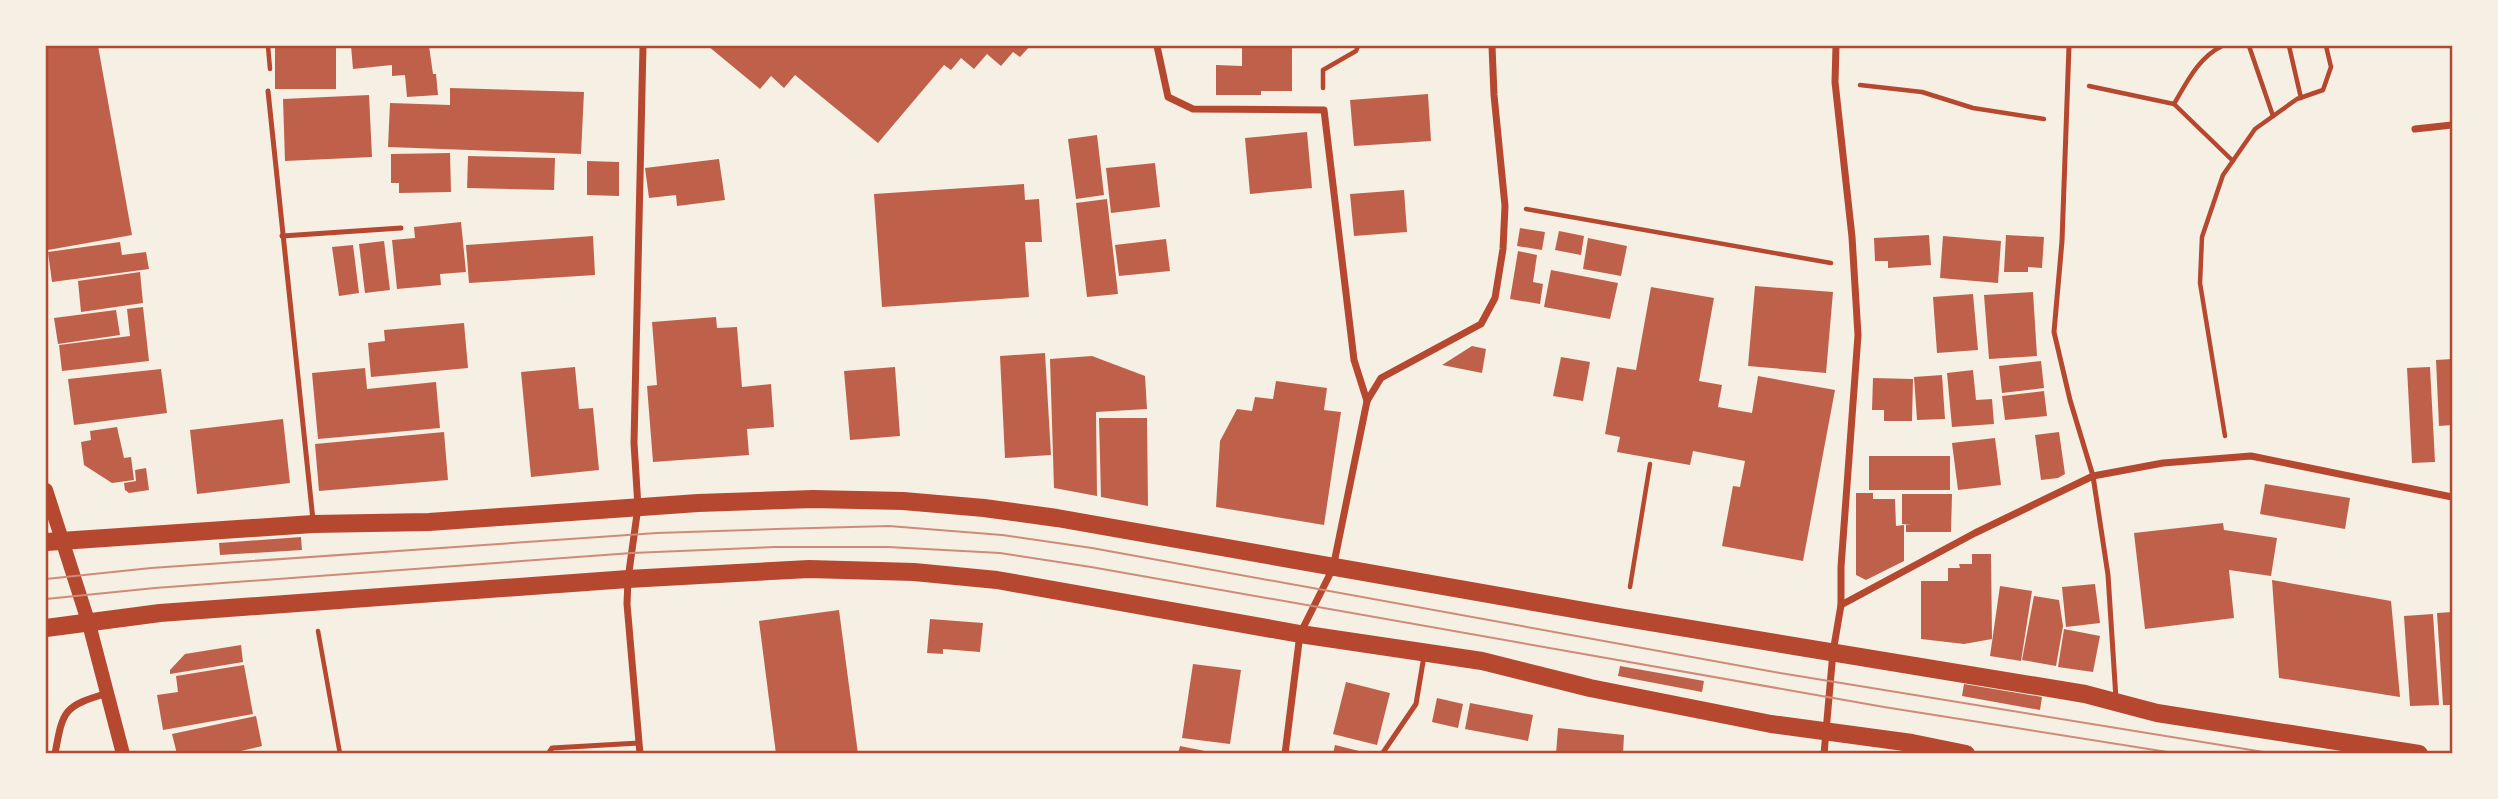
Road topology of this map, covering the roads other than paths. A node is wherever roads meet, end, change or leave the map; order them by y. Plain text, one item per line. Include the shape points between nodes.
1 (643, 46) edge
2 (1157, 46) edge
3 (1492, 46) edge
4 (1836, 46) edge
5 (2069, 46) edge
6 (268, 91) dead end
7 (2452, 125) edge
8 (2415, 129) dead end
9 (401, 228) dead end
10 (282, 236) junction
11 (1367, 401) junction
12 (2093, 476) junction
13 (46, 491) edge
14 (2452, 497) edge
15 (638, 508) junction
16 (313, 524) junction
17 (54, 542) edge
18 (1333, 568) junction
19 (628, 579) junction
20 (1841, 605) junction
21 (89, 624) junction
22 (46, 628) edge
23 (1300, 634) junction
24 (1833, 652) junction
25 (1425, 654) junction
26 (108, 693) junction
27 (2116, 702) junction
28 (1827, 732) junction
29 (639, 743) junction
30 (55, 754) edge
31 (123, 754) edge
32 (548, 754) edge
33 (640, 754) edge
34 (1285, 754) edge
35 (1382, 754) edge
36 (1824, 754) edge
37 (1966, 754) edge
38 (2419, 754) edge

1 - 15 street via 634,443
2 - 11 street via 1168,97 1193,109 1324,110 1354,359
3 - 11 street via 1505,206 1495,298 1481,324 1381,378
4 - 20 street via 1835,82 1858,335
5 - 12 lane via 2054,332
6 - 10 lane
7 - 8 street
9 - 10 lane
10 - 16 lane
11 - 18 street
12 - 14 street via 2163,463 2250,456
12 - 20 street
12 - 27 lane via 2108,575
13 - 17 main road
15 - 16 main road via 429,522
15 - 18 main road via 813,499 903,501 1057,518
15 - 19 street
16 - 17 main road
17 - 21 main road
18 - 23 street
18 - 24 main road
19 - 21 main road via 160,614
19 - 23 main road via 808,569 914,572 997,580
19 - 29 street
20 - 24 street
21 - 22 main road
21 - 26 main road
23 - 25 main road
23 - 34 street
24 - 27 main road
24 - 28 street
25 - 28 main road via 1482,661 1603,691
25 - 35 lane via 1416,704
26 - 30 street via 76,702 62,718
26 - 31 main road
27 - 38 main road via 2157,713
28 - 36 street
28 - 37 main road
29 - 32 lane via 552,748
29 - 33 street

